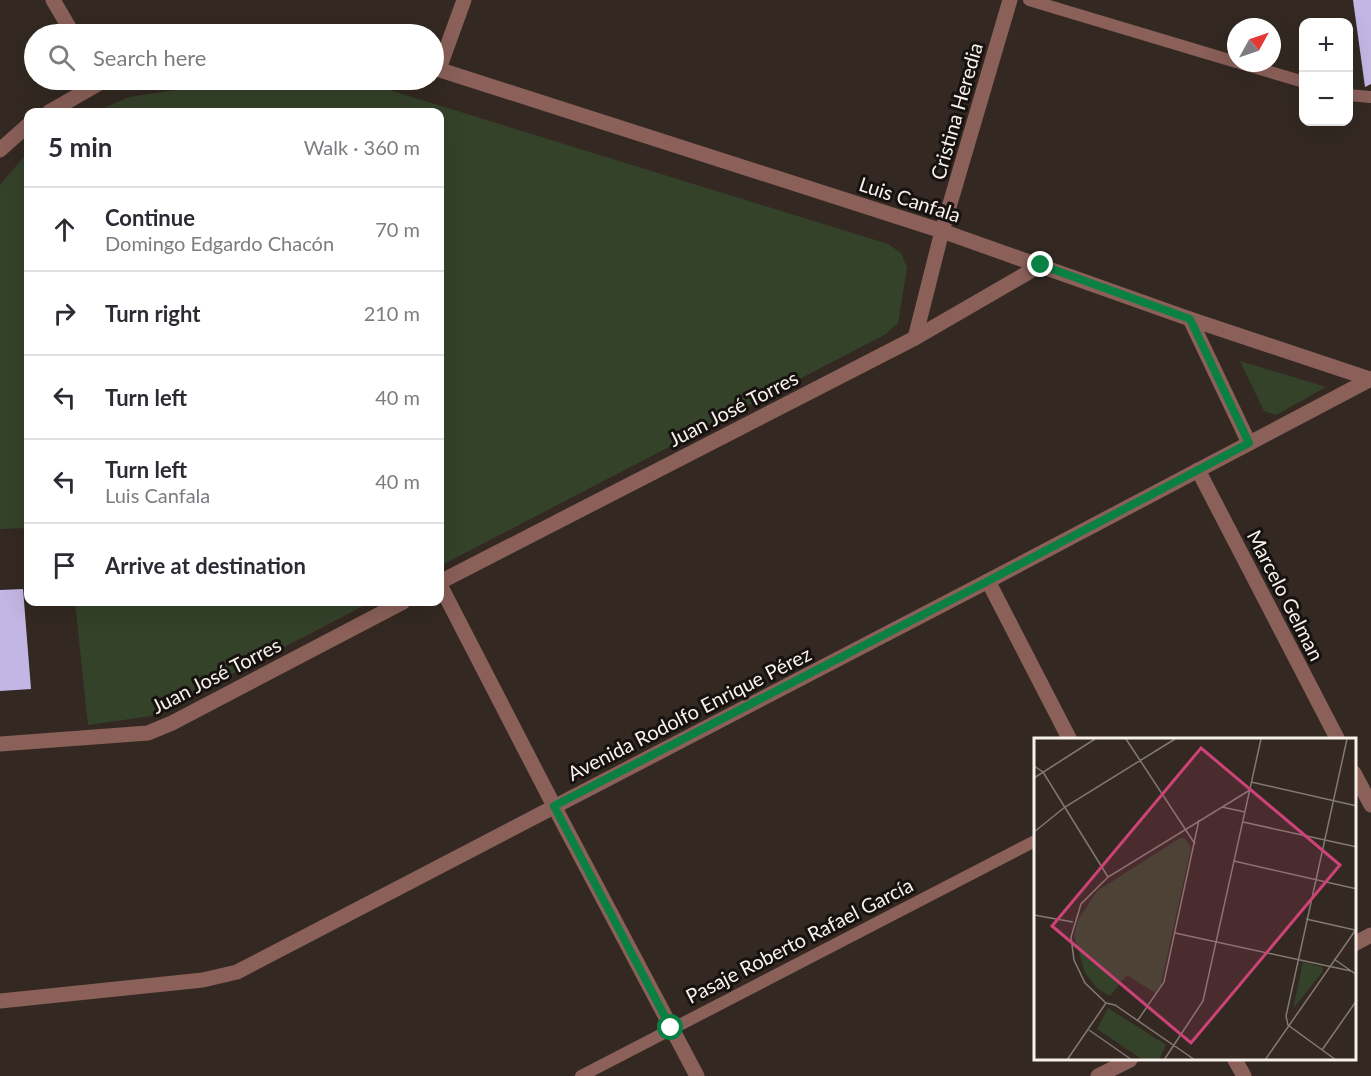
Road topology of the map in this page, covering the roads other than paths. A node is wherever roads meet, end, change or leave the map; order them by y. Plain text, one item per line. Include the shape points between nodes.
1 (53, 0) edge
2 (464, 0) edge
3 (1010, 0) edge
4 (1029, 0) edge
5 (67, 24) edge
6 (444, 49) edge
7 (1227, 59) edge
8 (444, 71) edge
9 (1271, 72) edge
10 (1299, 80) edge
11 (85, 90) edge
12 (1353, 95) edge
13 (1371, 97) edge
14 (56, 108) edge
15 (24, 129) edge
16 (0, 150) edge
17 (942, 231) junction
18 (1041, 265) junction
19 (1190, 319) junction
20 (915, 338) junction
21 (1371, 379) edge
22 (1249, 443) junction
23 (1198, 470) junction
24 (988, 581) junction
25 (444, 582) edge
26 (444, 592) edge
27 (394, 606) edge
28 (1069, 738) edge
29 (1337, 738) edge
30 (0, 744) edge
31 (1356, 777) edge
32 (1371, 804) edge
33 (554, 806) junction
34 (1034, 842) edge
35 (1371, 935) edge
36 (1356, 943) edge
37 (0, 1001) edge
38 (671, 1028) junction
39 (1126, 1061) edge
40 (1236, 1061) edge
41 (581, 1076) edge
42 (698, 1076) edge
43 (1098, 1076) edge
44 (1244, 1076) edge

1 - 5 street
2 - 6 street
3 - 17 street, Cristina Heredia
4 - 7 lane
8 - 17 street, Luis Canfala
9 - 10 lane
11 - 14 street
12 - 13 lane
15 - 16 street
17 - 18 street, Luis Canfala
17 - 20 street, Cristina Heredia
18 - 19 street, Luis Canfala
18 - 20 street, Juan José Torres
19 - 21 street, Luis Canfala
19 - 22 street
20 - 25 street, Juan José Torres
21 - 22 street, Avenida Rodolfo Enrique Pérez
22 - 23 street, Avenida Rodolfo Enrique Pérez
23 - 24 street, Avenida Rodolfo Enrique Pérez
23 - 29 street, Marcelo Gelman
24 - 28 street
24 - 33 street, Avenida Rodolfo Enrique Pérez
26 - 33 street
27 - 30 street, Juan José Torres via 148,733
31 - 32 street
33 - 37 street, Avenida Rodolfo Enrique Pérez via 237,972 203,980
33 - 38 street
34 - 38 lane, Pasaje Roberto Rafael García
35 - 36 street
38 - 41 lane, Pasaje Roberto Rafael García
38 - 42 street
39 - 43 street
40 - 44 street

